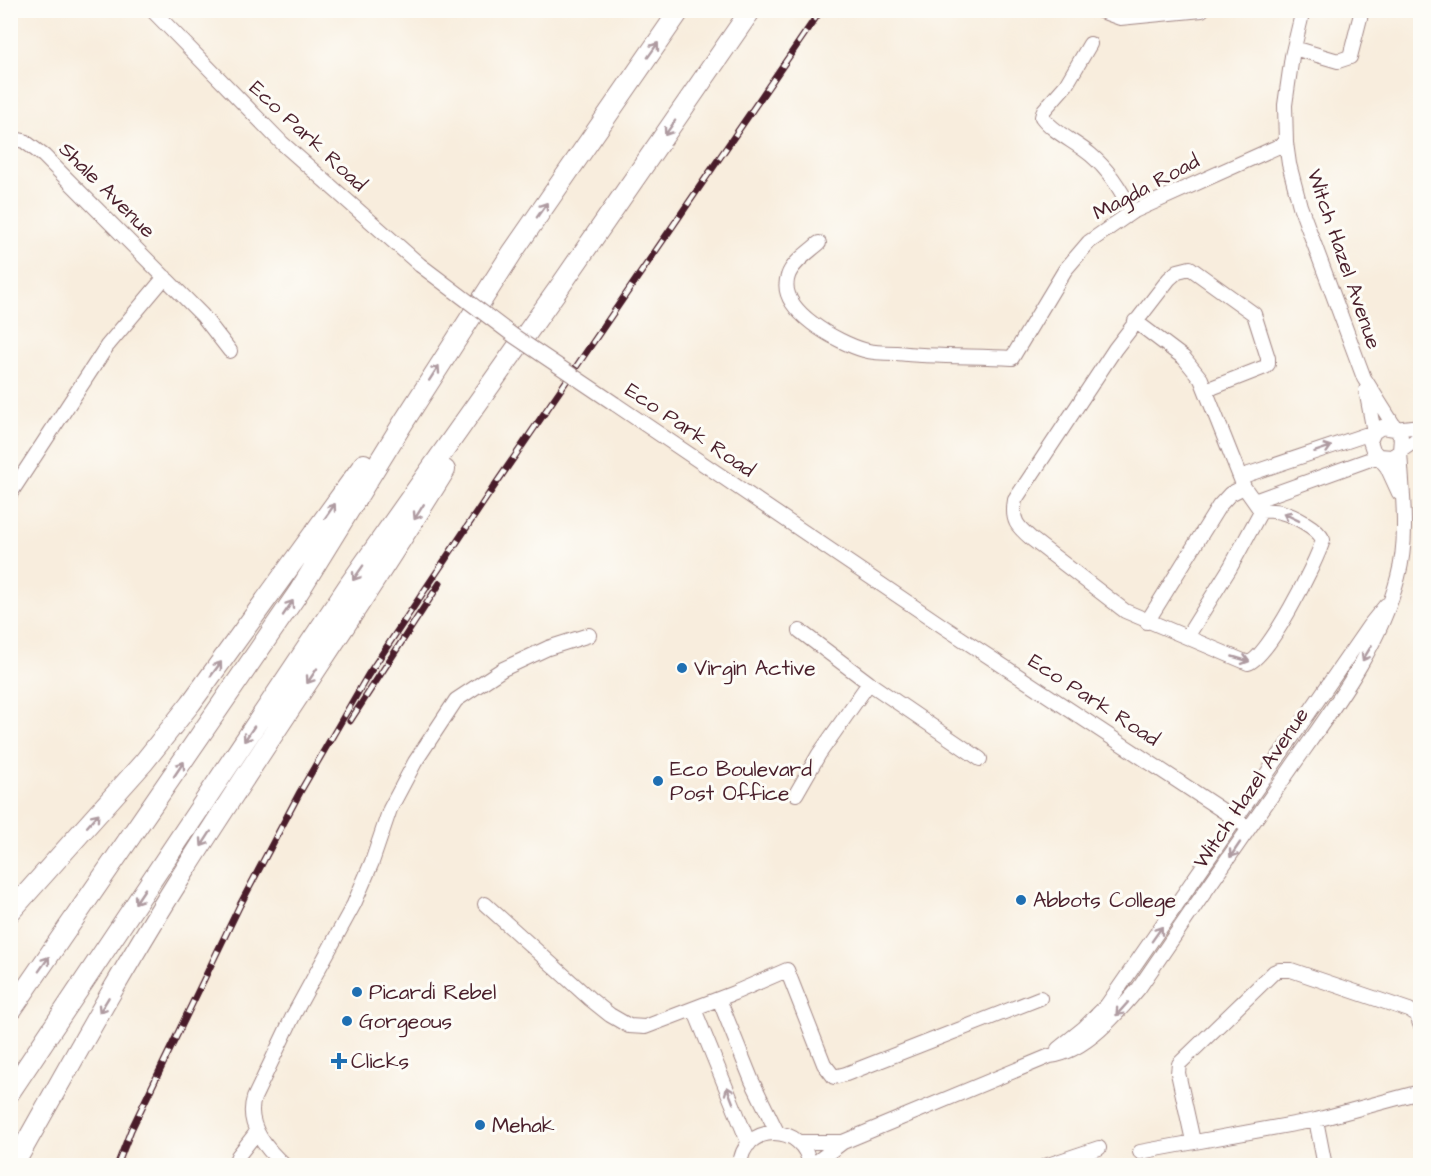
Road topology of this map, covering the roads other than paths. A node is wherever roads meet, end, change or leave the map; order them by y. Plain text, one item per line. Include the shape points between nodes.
1 (152, 10) edge
2 (680, 10) edge
3 (751, 10) edge
4 (1098, 10) edge
5 (1202, 10) edge
6 (1303, 10) edge
7 (1362, 10) edge
8 (1090, 44) dead end
9 (1294, 48) junction
10 (13, 138) edge
11 (1286, 143) junction
12 (1132, 213) junction
13 (819, 243) dead end
14 (165, 277) junction
15 (561, 285) junction
16 (1135, 321) junction
17 (230, 351) dead end
18 (1364, 378) junction
19 (1206, 390) junction
20 (403, 423) junction
21 (1420, 426) edge
22 (1395, 429) junction
23 (1374, 432) junction
24 (1420, 437) edge
25 (1400, 451) junction
26 (1379, 456) junction
27 (1242, 482) junction
28 (10, 494) edge
29 (1402, 501) junction
30 (1258, 506) junction
31 (1390, 600) junction
32 (1147, 621) junction
33 (800, 631) dead end
34 (589, 635) dead end
35 (1187, 637) junction
36 (869, 683) junction
37 (980, 759) dead end
38 (796, 794) dead end
39 (1236, 819) junction
40 (1249, 828) junction
41 (485, 904) dead end
42 (15, 906) edge
43 (1040, 998) dead end
44 (719, 999) junction
45 (694, 1009) junction
46 (10, 1012) edge
47 (1420, 1024) edge
48 (1050, 1056) junction
49 (10, 1092) edge
50 (1420, 1092) edge
51 (1316, 1120) junction
52 (777, 1132) junction
53 (256, 1133) junction
54 (1193, 1141) junction
55 (799, 1142) junction
56 (843, 1142) junction
57 (749, 1144) junction
58 (1099, 1148) dead end
59 (1140, 1152) dead end
60 (13, 1166) edge
61 (234, 1166) edge
62 (285, 1166) edge
63 (740, 1166) edge
64 (810, 1166) edge
65 (1045, 1166) edge
66 (1325, 1166) edge

1 - 39 street, Eco Park Road, bridge via 282,143 420,265 523,342
20 -> 2 highway via 512,253
3 -> 15 highway
4 - 5 street via 1120,18
6 - 9 street, Witch Hazel Avenue
7 - 9 street via 1350,57 1338,61
8 - 12 street via 1042,117 1108,172
9 - 11 street, Witch Hazel Avenue via 1285,105
10 - 14 street, Shale Avenue via 33,146 44,156
11 - 12 street, Magda Road
11 - 18 street, Witch Hazel Avenue via 1297,196
12 - 13 street, Magda Road via 1089,242 1072,260 1012,358 876,352 840,342 799,312 787,293 788,276
14 - 17 street, Shale Avenue
14 - 28 street via 107,346
15 -> 49 highway via 349,585
15 -> 60 highway via 379,576 183,874
16 - 19 street via 1184,358
16 - 19 street via 1169,279 1190,268 1250,309 1257,318 1268,364
16 - 32 street via 1015,500 1013,510 1021,530 1125,611
18 - 22 street, Witch Hazel Avenue
18 - 23 street, Witch Hazel Avenue
19 - 27 street
42 -> 20 highway via 158,745 367,459
46 -> 20 highway via 298,593
21 - 22 street
22 - 23 street via 1382,427
22 - 25 street via 1401,437
23 - 26 street via 1371,446
27 -> 23 street
24 - 25 street
25 - 26 street via 1392,457
25 - 29 street, Witch Hazel Avenue
26 - 29 street, Witch Hazel Avenue
26 - 30 street
27 - 30 street
27 - 32 street via 1219,506
29 - 31 street, Witch Hazel Avenue via 1403,548
30 - 35 street via 1230,568
35 -> 30 street via 1248,663 1258,658 1278,631 1323,540 1316,529 1287,514
31 - 39 street, Witch Hazel Avenue
31 -> 40 street, Witch Hazel Avenue via 1382,626 1366,655
32 - 35 street
33 - 36 street
34 - 53 street via 503,669 456,700 390,809 354,904 254,1098 251,1107
36 - 37 street
36 - 38 street
39 - 40 street, Eco Park Road
48 -> 39 street, Witch Hazel Avenue via 1107,1005
40 -> 48 street, Witch Hazel Avenue via 1123,1007 1084,1041 1060,1055
41 - 45 street via 610,1016 629,1026 645,1027
43 - 44 street via 837,1077 824,1064 787,970
44 - 45 street
44 - 52 street
57 -> 45 street
47 - 54 street via 1417,1015 1409,1010 1291,970 1274,972 1179,1064
48 - 56 street, Witch Hazel Avenue
50 - 51 street
51 - 54 street
51 - 66 street
52 - 55 street
52 - 57 street via 757,1137
53 - 61 street
53 - 62 street
54 - 59 street
55 - 56 street, Witch Hazel Avenue
55 - 64 street
56 - 64 street, Witch Hazel Avenue
57 - 63 street
58 - 65 street

